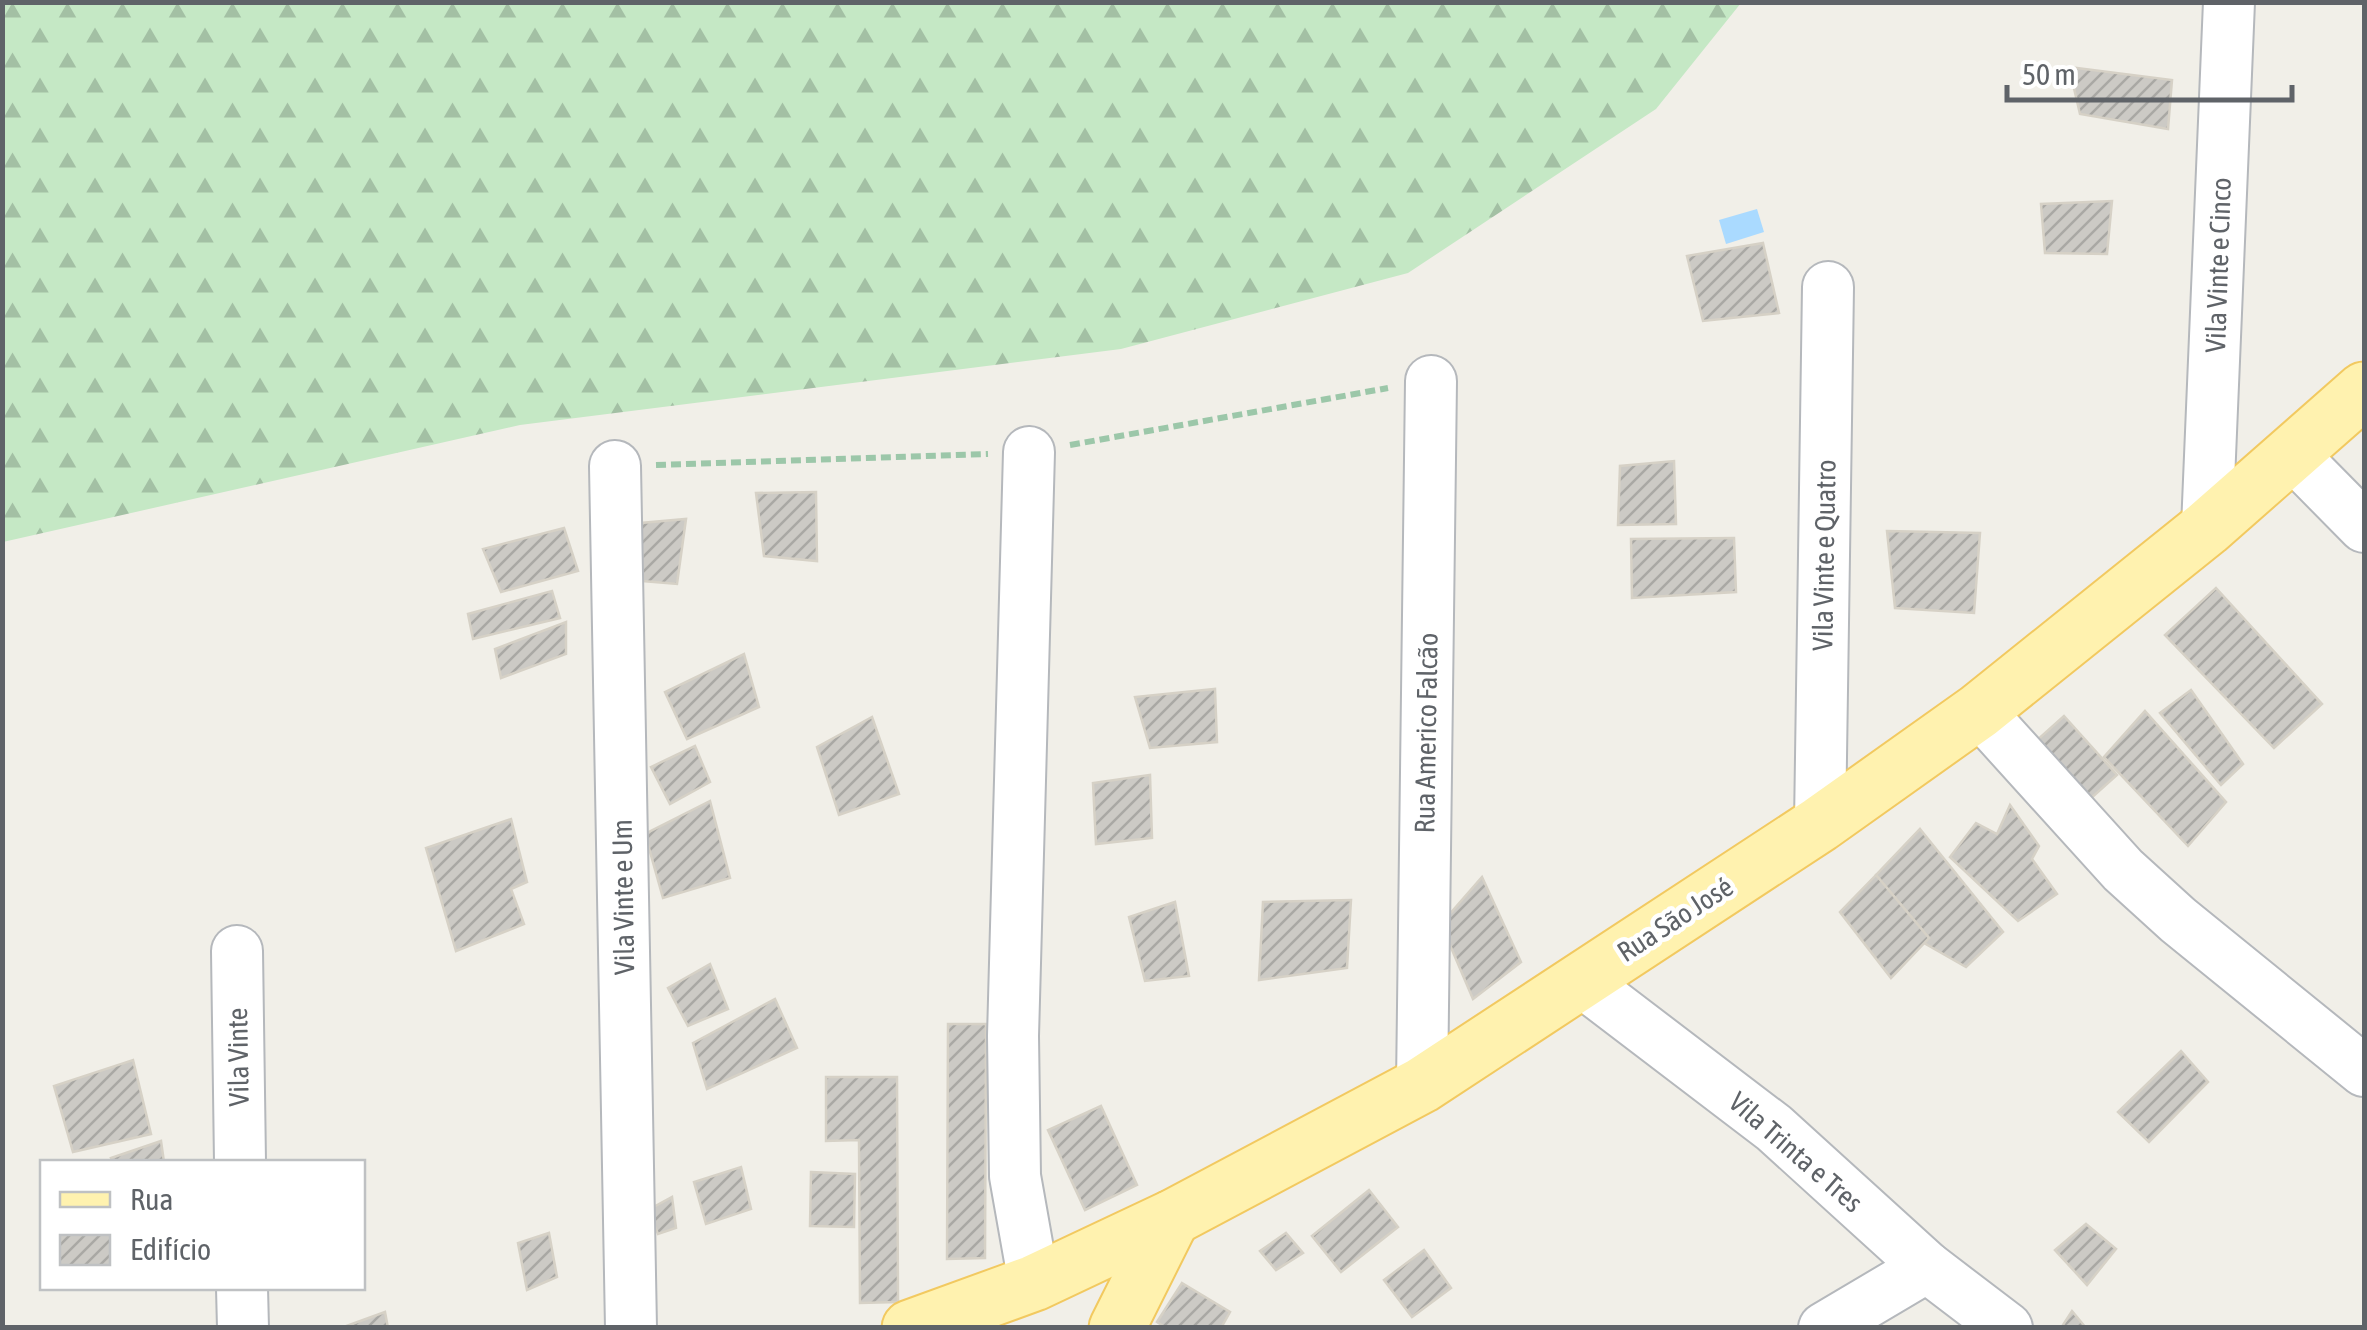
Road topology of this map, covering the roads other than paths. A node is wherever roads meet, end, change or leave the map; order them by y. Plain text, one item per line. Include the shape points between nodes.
1 (2228, 2) edge
2 (1828, 287) dead end
3 (1431, 380) dead end
4 (2364, 390) edge
5 (1029, 452) dead end
6 (2292, 454) junction
7 (615, 466) dead end
8 (2364, 527) edge
9 (2207, 528) junction
10 (1979, 711) junction
11 (1820, 824) junction
12 (237, 952) dead end
13 (1582, 980) junction
14 (2364, 1071) edge
15 (1422, 1085) junction
16 (240, 1160) edge
17 (1172, 1218) junction
18 (1927, 1267) junction
19 (242, 1290) edge
20 (1038, 1305) edge
21 (966, 1318) edge
22 (243, 1328) edge
23 (630, 1328) edge
24 (910, 1328) edge
25 (1116, 1328) edge
26 (1824, 1328) edge
27 (2008, 1328) edge

1 - 9 street, Vila Vinte e Cinco
2 - 11 street, Vila Vinte e Quatro
3 - 15 street, Rua Americo Falcão
4 - 6 main road, Rua São José
5 - 20 street via 1013,1036 1015,1176
6 - 8 street
6 - 9 main road, Rua São José
7 - 23 street, Vila Vinte e Um
9 - 10 main road, Rua São José
10 - 11 main road, Rua São José
10 - 14 street via 2123,870
11 - 13 main road, Rua São José
12 - 16 street, Vila Vinte
13 - 15 main road, Rua São José
13 - 18 street, Vila Trinta e Tres via 1774,1128
15 - 17 main road, Rua São José
17 - 20 main road, Rua São José
17 - 25 main road
18 - 26 street
18 - 27 street, Vila Trinta e Tres
19 - 22 street
20 - 21 main road, Rua São José
21 - 24 main road, Rua São José

